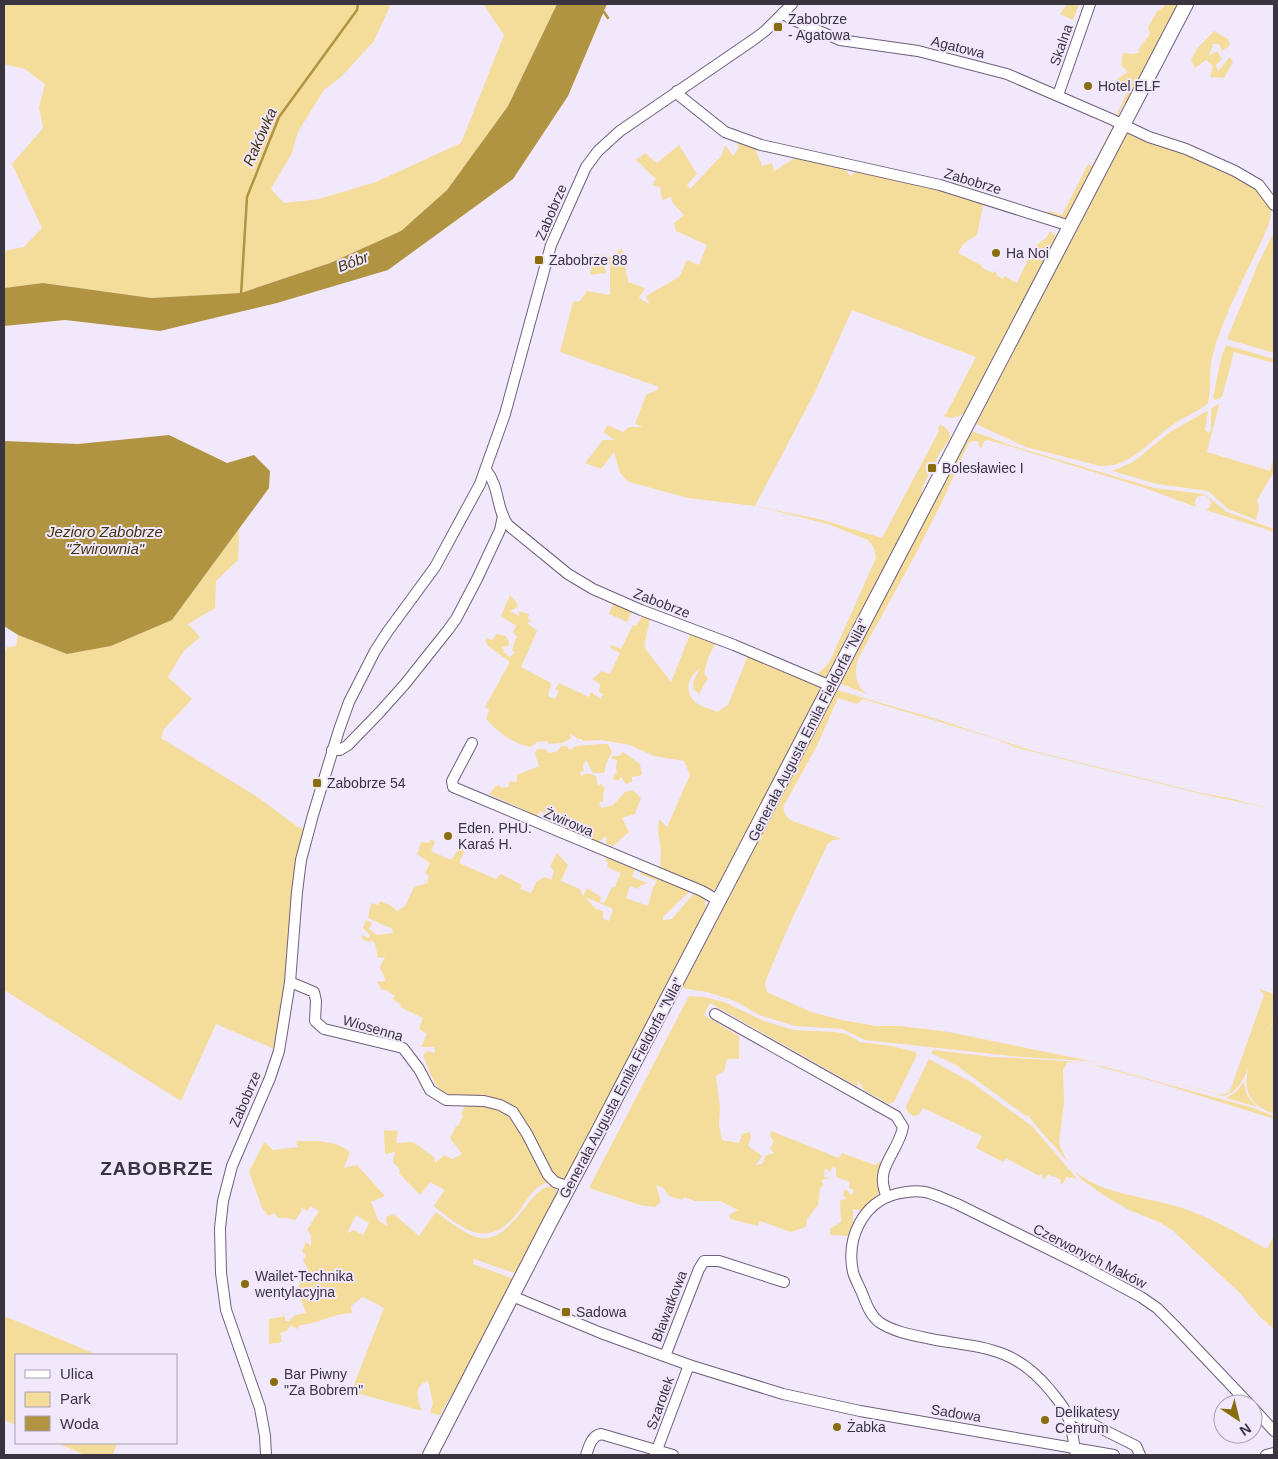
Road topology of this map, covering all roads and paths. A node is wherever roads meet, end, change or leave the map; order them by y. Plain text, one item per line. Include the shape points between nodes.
1 (792, 4) edge
2 (1090, 4) edge
3 (1186, 4) edge
4 (783, 13) junction
5 (677, 92) junction
6 (1058, 96) junction
7 (1123, 124) junction
8 (1274, 205) edge
9 (1070, 226) junction
10 (486, 470) junction
11 (503, 516) junction
12 (830, 686) junction
13 (472, 744) dead end
14 (332, 750) junction
15 (719, 901) junction
16 (290, 982) junction
17 (714, 1014) dead end
18 (568, 1187) junction
19 (887, 1197) junction
20 (784, 1282) dead end
21 (512, 1296) junction
22 (665, 1356) junction
23 (689, 1365) junction
24 (1239, 1394) edge
25 (1067, 1414) junction
26 (1263, 1419) edge
27 (1274, 1431) edge
28 (1075, 1451) edge
29 (656, 1453) edge
30 (1274, 1453) edge
31 (266, 1455) edge
32 (430, 1455) edge
33 (586, 1455) edge
34 (673, 1455) edge
35 (1114, 1455) edge
36 (1140, 1455) edge
37 (1266, 1455) edge

1 - 4 street, Zabobrze
2 - 6 street, Skalna
3 - 7 main road, Generała Augusta Emila Fieldorfa "Nila"
4 - 5 street, Zabobrze via 753,40
4 - 6 street, Agatowa via 840,40 949,58 1007,74
5 - 9 street, Zabobrze via 734,137 940,185
5 - 10 street, Zabobrze via 607,141 586,168 551,245 505,414
6 - 7 street, Agatowa
7 - 8 street, Agatowa via 1235,170 1258,185
7 - 9 main road, Generała Augusta Emila Fieldorfa "Nila"
9 - 12 main road, Generała Augusta Emila Fieldorfa "Nila"
10 - 11 street, Zabobrze via 496,486
10 - 14 street, Zabobrze via 470,506 435,567 376,650 349,702
11 - 12 street, Zabobrze via 516,533 568,574 593,589
11 - 14 street via 477,579 448,630 380,712 348,745
12 - 15 main road, Generała Augusta Emila Fieldorfa "Nila"
13 - 15 street, Żwirowa via 452,781 453,787
14 - 16 street, Zabobrze via 301,860
15 - 18 main road, Generała Augusta Emila Fieldorfa "Nila"
16 - 18 street, Wiosenna via 314,992 315,1021 324,1029 403,1048 430,1090 446,1100 484,1101 512,1112 548,1174
16 - 31 street, Zabobrze via 278,1055 232,1166 220,1228 226,1310 260,1408
17 - 19 street via 896,1116 903,1127 883,1172 882,1186
18 - 21 main road, Generała Augusta Emila Fieldorfa "Nila"
19 - 24 street, Czerwonych Maków via 911,1191 928,1192 1130,1290 1156,1308
19 - 25 street, Czerwonych Maków via 872,1207 859,1222 853,1241 854,1272 869,1311 893,1330 1009,1355 1038,1378
20 - 22 street, Bławatkowa via 719,1261 704,1261 698,1268
21 - 22 street, Sadowa
21 - 32 main road, Generała Augusta Emila Fieldorfa "Nila"
22 - 23 street, Sadowa
23 - 28 street, Sadowa via 782,1394
23 - 29 street, Szarotek
25 - 28 street, Czerwonych Maków
25 - 36 street via 1136,1446
26 - 27 street
28 - 35 street, Sadowa
29 - 33 street, Szarotek via 597,1434
29 - 34 street
30 - 37 street

